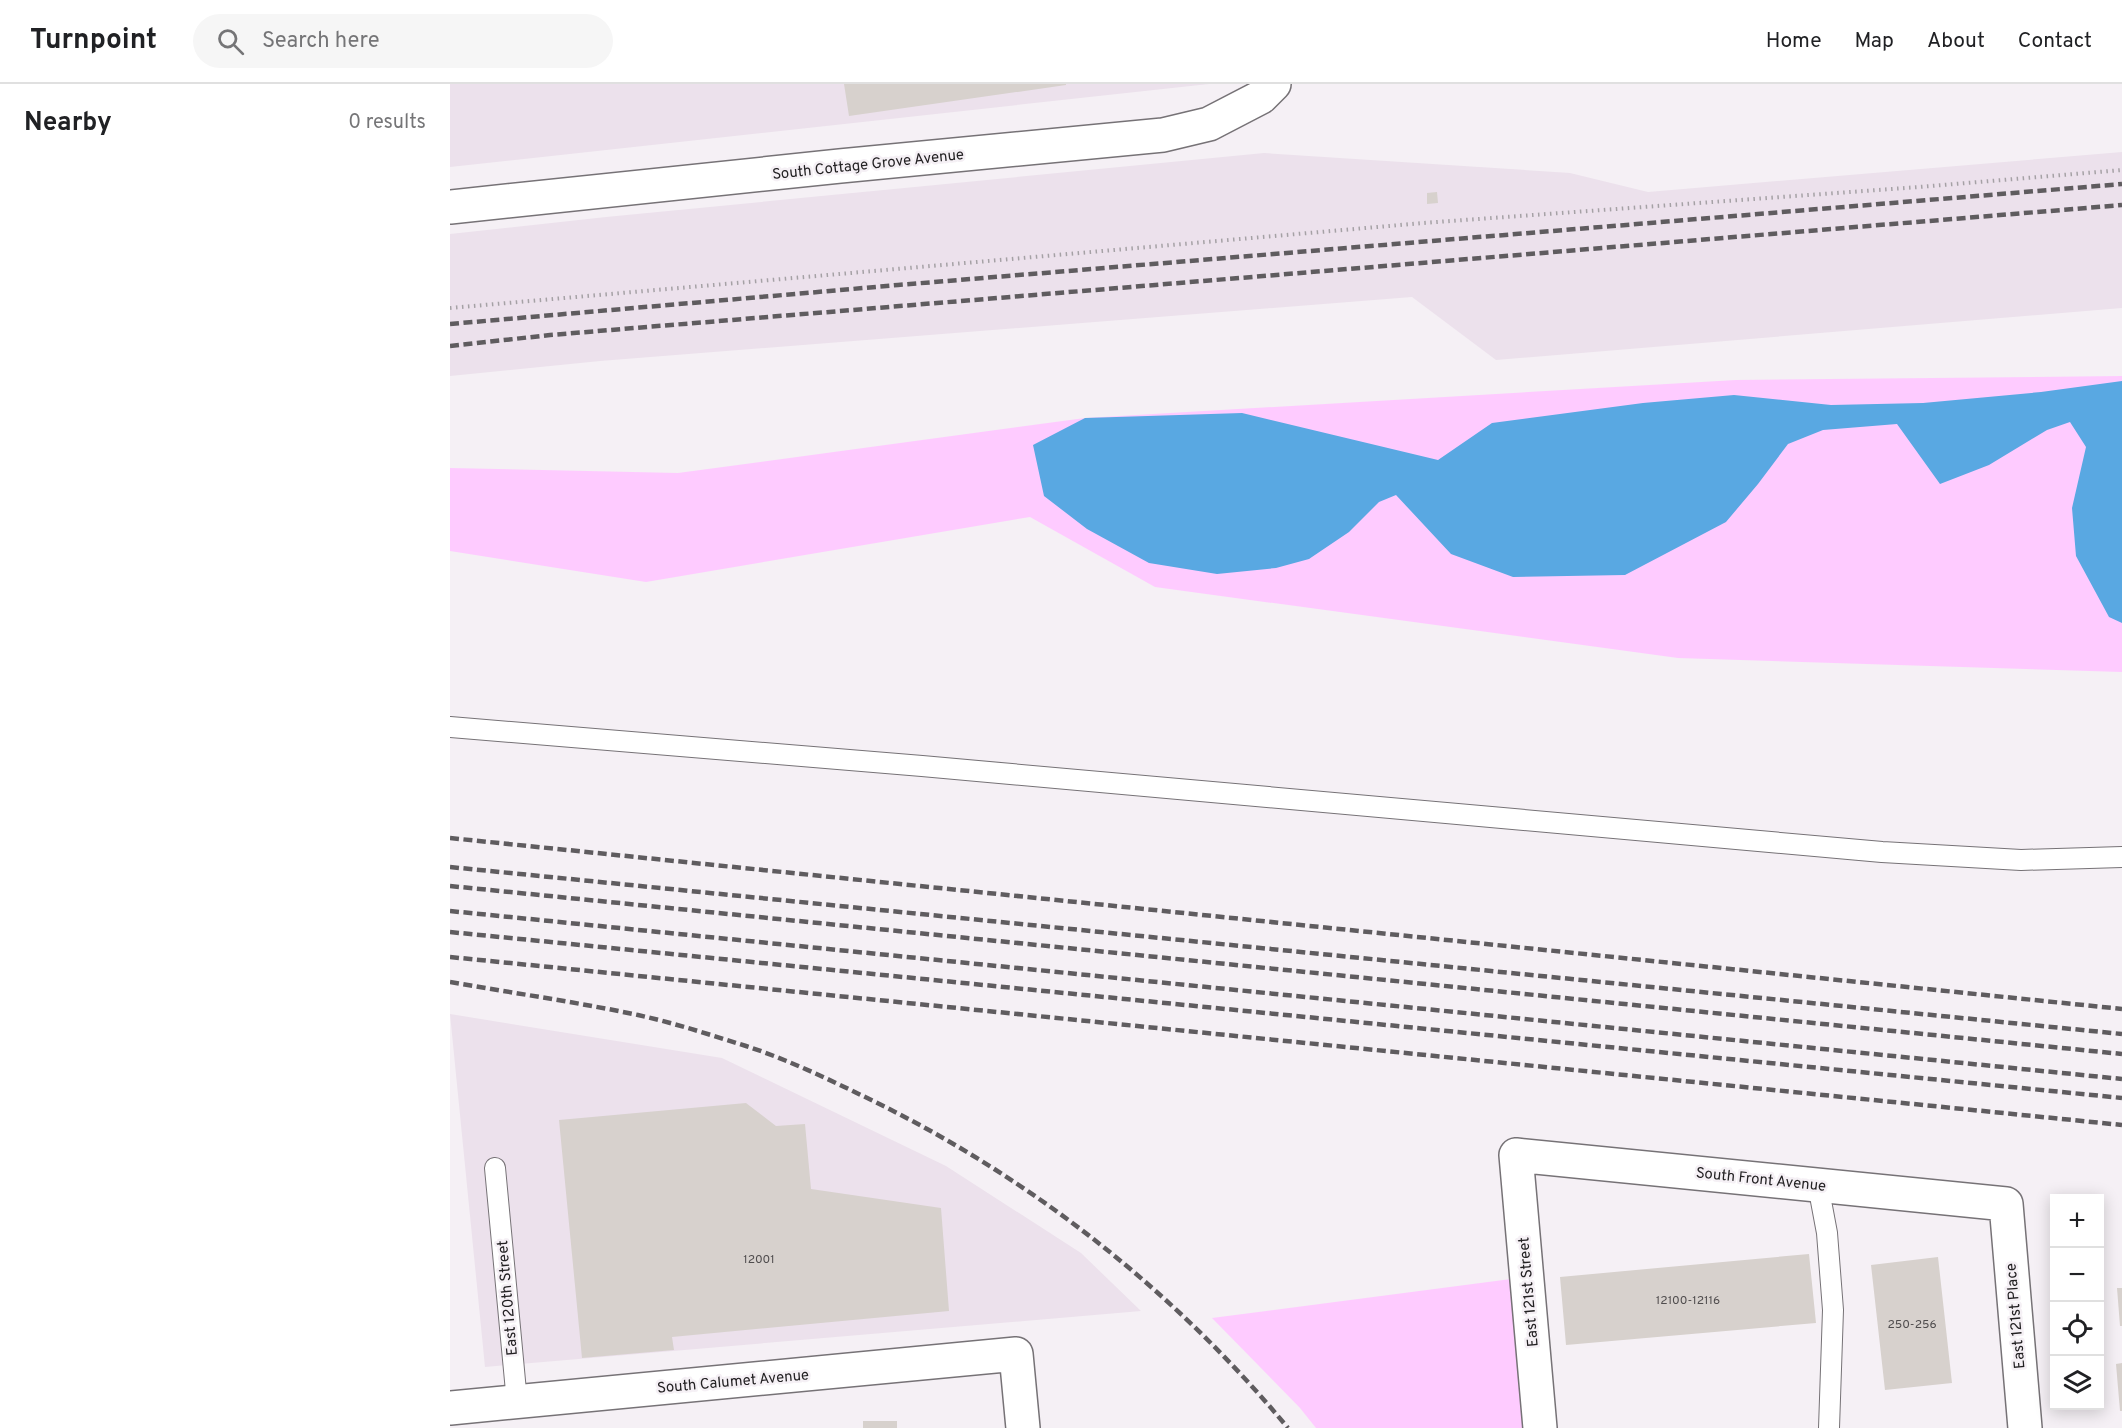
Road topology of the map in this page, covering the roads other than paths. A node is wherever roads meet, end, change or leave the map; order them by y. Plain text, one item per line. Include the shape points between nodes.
1 (1274, 84) edge
2 (450, 207) edge
3 (450, 728) edge
4 (2122, 857) edge
5 (1516, 1155) joint
6 (495, 1168) dead end
7 (1818, 1185) junction
8 (2006, 1204) joint
9 (450, 1408) edge
10 (518, 1415) edge
11 (1023, 1428) edge
12 (1540, 1428) edge
13 (1829, 1428) edge
14 (2025, 1428) edge

1 - 2 street, South Cottage Grove Avenue via 1261,96 1209,124 1163,135
3 - 4 lane via 1882,852 2021,860
5 - 7 street, South Front Avenue
5 - 12 street, East 121st Street
6 - 10 lane, East 120th Street
7 - 8 street, South Front Avenue
7 - 13 lane via 1827,1233 1833,1310
8 - 14 street, East 121st Place
9 - 10 street, South Calumet Avenue
10 - 11 street, South Calumet Avenue via 1016,1354

